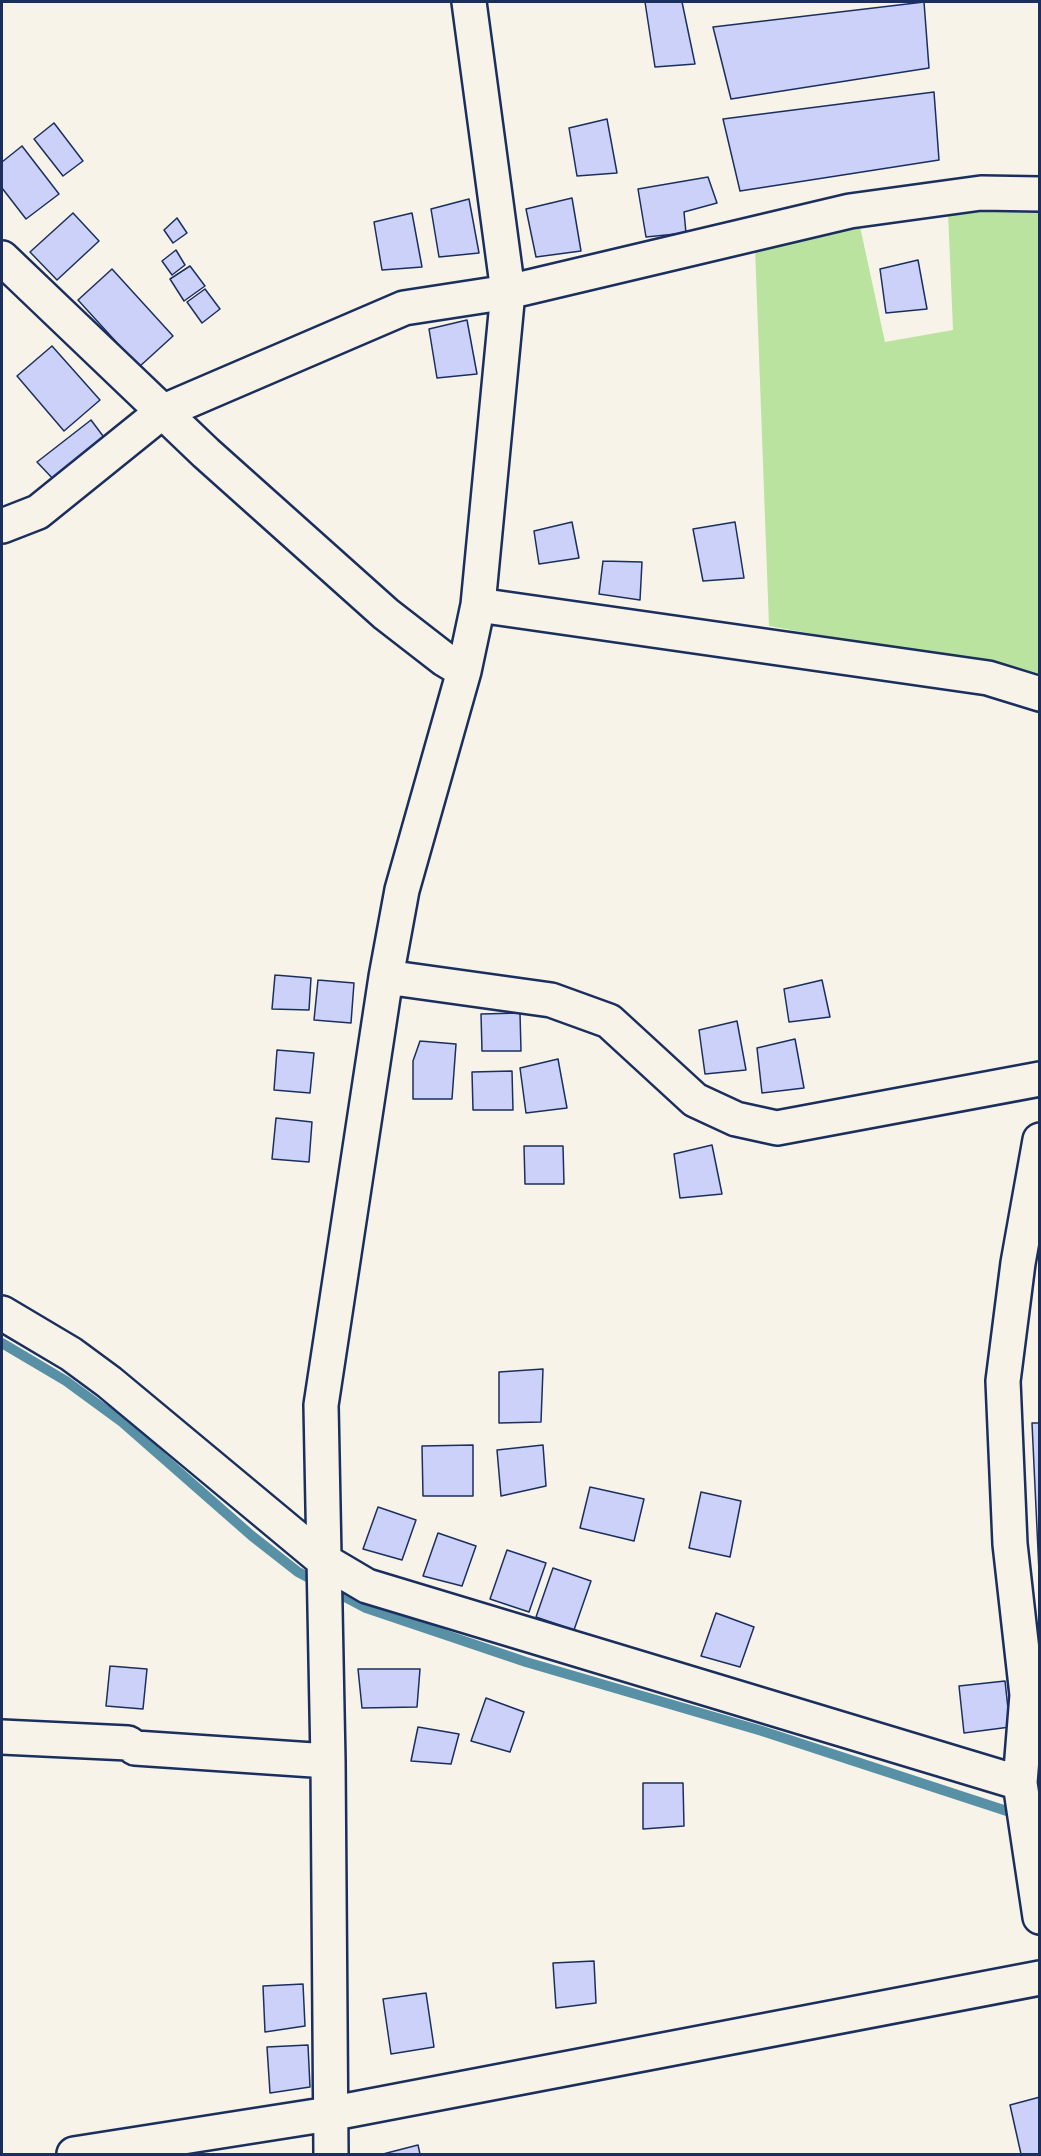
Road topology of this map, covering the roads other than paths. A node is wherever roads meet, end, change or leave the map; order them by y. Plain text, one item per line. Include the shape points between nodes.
1 (469, 2) edge
2 (1040, 194) edge
3 (2, 258) edge
4 (508, 292) junction
5 (162, 412) junction
6 (2, 526) edge
7 (478, 605) junction
8 (464, 671) junction
9 (1040, 693) edge
10 (386, 977) junction
11 (1040, 1079) edge
12 (1040, 1140) edge
13 (1029, 1264) edge
14 (2, 1313) edge
15 (323, 1577) junction
16 (1033, 1696) edge
17 (2, 1737) edge
18 (328, 1761) junction
19 (1024, 1803) junction
20 (1040, 1917) edge
21 (1040, 1978) edge
22 (329, 2114) junction
23 (74, 2154) edge
24 (331, 2154) edge

1 - 4 street
2 - 4 street via 981,193 850,211
3 - 5 street
4 - 5 street via 404,308
4 - 7 street
5 - 6 street via 38,512
5 - 8 street via 386,614
7 - 8 street
7 - 9 street via 988,678
8 - 10 street via 402,890
10 - 11 street via 551,1000 609,1021 695,1100 736,1119 777,1128
10 - 15 street via 321,1405
12 - 13 street
13 - 16 street via 1003,1381 1010,1544
14 - 15 street via 109,1382
15 - 18 street
15 - 19 street via 367,1586
16 - 19 street
17 - 18 street via 128,1743 135,1748
18 - 22 street
19 - 20 street
21 - 22 street
22 - 23 street
22 - 24 street

